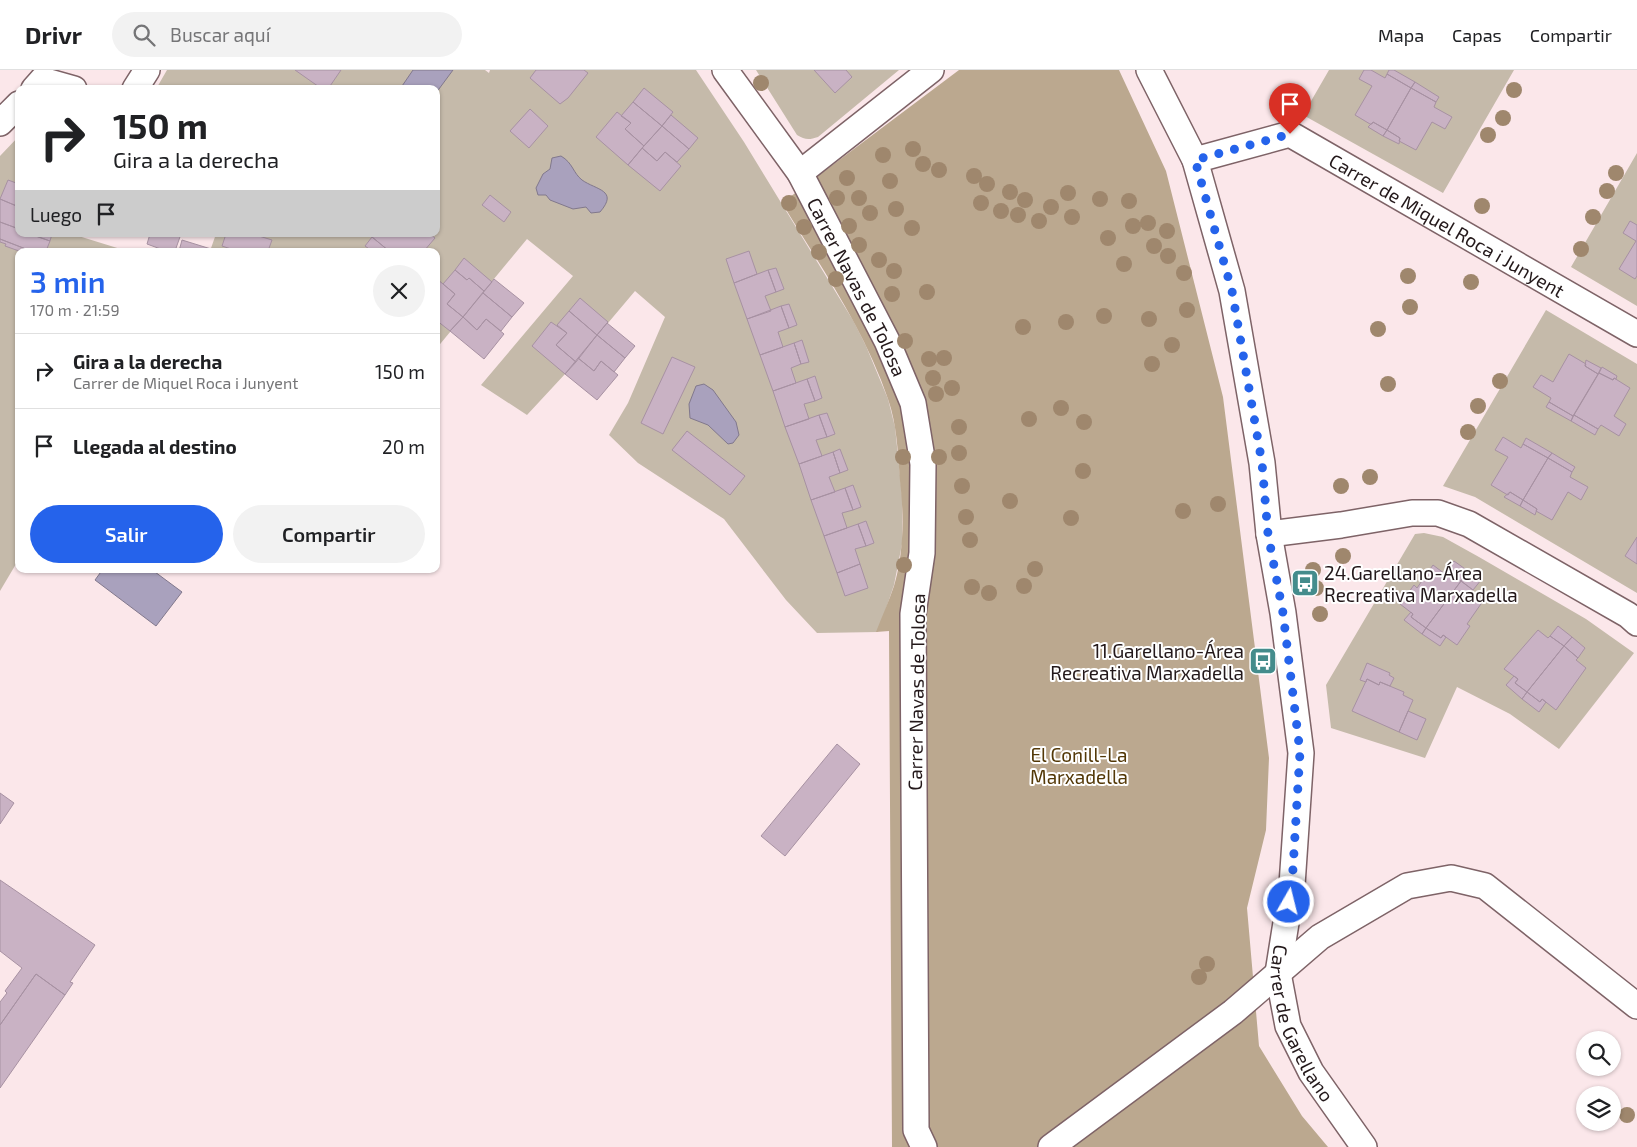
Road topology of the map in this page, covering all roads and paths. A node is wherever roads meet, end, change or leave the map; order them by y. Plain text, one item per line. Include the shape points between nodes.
1 (147, 70) edge
2 (725, 70) edge
3 (930, 70) edge
4 (1149, 70) edge
5 (38, 85) edge
6 (60, 85) edge
7 (138, 85) edge
8 (15, 108) edge
9 (0, 123) edge
10 (1195, 160) junction
11 (800, 173) junction
12 (1637, 334) edge
13 (1268, 534) junction
14 (1637, 623) edge
15 (1278, 973) junction
16 (1637, 1006) edge
17 (924, 1147) edge
18 (1051, 1147) edge
19 (1364, 1147) edge

1 - 7 street
2 - 11 street, Carrer Navas de Tolosa
3 - 11 street
4 - 10 street, Carrer de Garellano
5 - 6 street via 42,80
8 - 9 street
10 - 12 street, Carrer de Miquel Roca i Junyent via 1290,134
10 - 13 street, Carrer de Garellano via 1232,291 1262,463
11 - 17 street, Carrer Navas de Tolosa via 887,341 913,403 923,464 922,553 913,614 916,1130
13 - 14 street via 1412,512 1438,513 1469,524
13 - 15 street, Carrer de Garellano via 1283,613 1300,752 1292,885
15 - 16 street via 1320,937 1406,886 1451,878 1486,886
15 - 18 street via 1233,1012
15 - 19 street, Carrer de Garellano via 1288,1026 1311,1072

